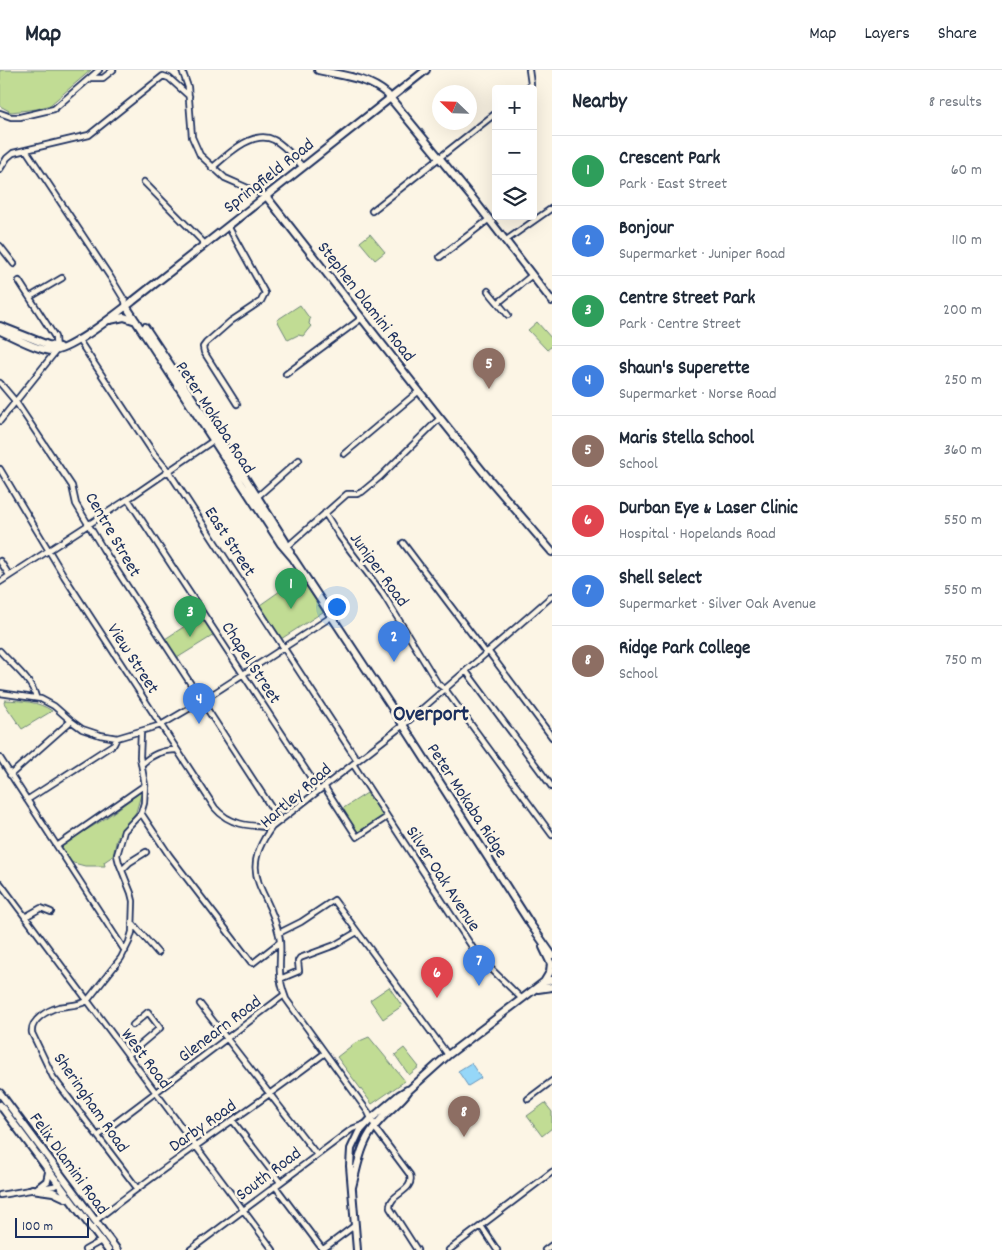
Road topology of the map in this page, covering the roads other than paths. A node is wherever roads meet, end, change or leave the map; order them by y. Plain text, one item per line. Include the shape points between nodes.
1 (182, 70) edge
2 (318, 70) edge
3 (426, 70) edge
4 (529, 70) edge
5 (98, 71) edge
6 (111, 71) edge
7 (89, 78) junction
8 (530, 85) edge
9 (381, 89) junction
10 (189, 96) junction
11 (391, 98) junction
12 (378, 108) junction
13 (2, 114) edge
14 (492, 116) edge
15 (0, 120) edge
16 (26, 150) junction
17 (440, 158) junction
18 (303, 167) junction
19 (212, 168) junction
20 (0, 169) edge
21 (144, 182) dead end
22 (266, 196) junction
23 (552, 208) edge
24 (372, 211) dead end
25 (488, 220) junction
26 (228, 226) junction
27 (505, 241) junction
28 (206, 244) junction
29 (0, 246) edge
30 (440, 257) dead end
31 (14, 264) dead end
32 (532, 275) junction
33 (62, 278) dead end
34 (20, 281) dead end
35 (488, 290) dead end
36 (30, 297) junction
37 (552, 301) edge
38 (498, 303) junction
39 (127, 304) junction
40 (508, 315) dead end
41 (362, 318) junction
42 (105, 322) junction
43 (137, 322) junction
44 (0, 326) edge
45 (0, 331) edge
46 (78, 339) junction
47 (59, 348) junction
48 (286, 374) dead end
49 (0, 383) edge
50 (419, 391) junction
51 (16, 402) junction
52 (237, 404) dead end
53 (440, 418) junction
54 (0, 421) edge
55 (214, 440) junction
56 (344, 454) dead end
57 (299, 460) dead end
58 (0, 469) edge
59 (236, 469) junction
60 (169, 472) junction
61 (257, 497) junction
62 (128, 499) junction
63 (325, 513) junction
64 (89, 525) junction
65 (403, 543) dead end
66 (286, 547) junction
67 (49, 550) junction
68 (552, 552) edge
69 (0, 561) edge
70 (9, 575) junction
71 (0, 582) edge
72 (552, 596) edge
73 (331, 617) junction
74 (284, 648) junction
75 (0, 651) edge
76 (487, 652) junction
77 (466, 672) junction
78 (244, 674) junction
79 (445, 689) junction
80 (0, 693) edge
81 (36, 697) junction
82 (202, 701) junction
83 (71, 721) junction
84 (161, 725) junction
85 (402, 726) junction
86 (141, 732) junction
87 (552, 737) edge
88 (118, 738) junction
89 (176, 750) junction
90 (0, 758) edge
91 (355, 762) junction
92 (142, 764) junction
93 (10, 775) junction
94 (145, 785) junction
95 (324, 786) junction
96 (552, 787) edge
97 (319, 790) junction
98 (27, 800) junction
99 (141, 813) junction
100 (387, 816) junction
101 (280, 820) junction
102 (272, 827) junction
103 (552, 834) edge
104 (57, 846) junction
105 (146, 852) dead end
106 (122, 870) junction
107 (0, 883) edge
108 (51, 912) dead end
109 (25, 916) junction
110 (133, 924) junction
111 (357, 932) junction
112 (536, 932) junction
113 (279, 933) junction
114 (280, 942) junction
115 (125, 951) junction
116 (158, 953) dead end
117 (552, 955) edge
118 (551, 965) edge
119 (280, 978) junction
120 (552, 980) edge
121 (544, 982) junction
122 (552, 987) edge
123 (536, 989) junction
124 (284, 994) junction
125 (522, 999) junction
126 (87, 1001) junction
127 (200, 1004) dead end
128 (133, 1025) dead end
129 (227, 1039) junction
130 (325, 1053) junction
131 (128, 1055) junction
132 (448, 1055) junction
133 (552, 1081) edge
134 (408, 1090) junction
135 (0, 1093) edge
136 (156, 1093) junction
137 (270, 1095) junction
138 (528, 1099) dead end
139 (0, 1105) edge
140 (233, 1121) junction
141 (368, 1121) junction
142 (374, 1127) junction
143 (98, 1136) junction
144 (196, 1146) junction
145 (317, 1156) junction
146 (50, 1172) junction
147 (552, 1172) edge
148 (65, 1179) junction
149 (280, 1182) junction
150 (58, 1184) junction
151 (275, 1186) junction
152 (352, 1187) junction
153 (138, 1188) junction
154 (35, 1189) junction
155 (0, 1195) edge
156 (72, 1202) junction
157 (244, 1210) junction
158 (95, 1221) junction
159 (354, 1226) junction
160 (481, 1226) junction
161 (101, 1241) junction
162 (552, 1245) edge
163 (456, 1248) edge
164 (85, 1250) edge
165 (108, 1250) edge
166 (117, 1250) edge
167 (190, 1250) edge
168 (274, 1250) edge
169 (322, 1250) edge
170 (357, 1250) edge
171 (417, 1250) edge
172 (449, 1250) edge
173 (497, 1250) edge
174 (546, 1250) edge

1 - 10 street, Stephen Dlamini Road
2 - 9 street via 364,80
3 - 11 street, Springfield Road
4 - 8 street
5 - 6 street
5 - 7 street
6 - 7 street via 103,78
7 - 13 street via 54,109 20,117
9 - 11 street
9 - 12 street
10 - 16 street via 163,76 89,135
10 - 19 street, Stephen Dlamini Road via 194,143
11 - 12 street, Springfield Road
11 - 17 street
12 - 18 street, Springfield Road
13 - 15 street
14 - 17 street
16 - 20 street via 10,155
16 - 39 street, Peter Mokaba Road
17 - 24 street
17 - 25 street
18 - 19 street via 283,146 265,138 244,143
18 - 22 street, Springfield Road
19 - 22 street, Stephen Dlamini Road via 231,182
21 - 28 street
22 - 26 street, Springfield Road
22 - 41 street, Stephen Dlamini Road
23 - 27 street
25 - 27 street
25 - 30 street
26 - 28 street, Springfield Road
26 - 52 street via 265,293 261,302 231,321 203,347
27 - 32 street
28 - 39 street, Springfield Road
29 - 31 street
32 - 37 street
32 - 38 street
33 - 36 street
34 - 36 street
35 - 38 street
36 - 47 street
38 - 40 street
39 - 42 street, Springfield Road
39 - 43 street, Peter Mokaba Road
39 - 59 street, Peter Mokaba Road
41 - 48 street
41 - 50 street, Stephen Dlamini Road
42 - 43 street via 124,317
42 - 46 street, Springfield Road
43 - 55 street, Peter Mokaba Road
44 - 47 street
45 - 47 street via 46,350
46 - 47 street, Springfield Road
46 - 60 street, East Street
47 - 51 street
49 - 51 street, Centre Street
50 - 53 street, Stephen Dlamini Road
50 - 56 street
51 - 54 street
51 - 64 street, Centre Street via 72,486 76,504
53 - 63 street via 362,492 347,494
53 - 68 street, Stephen Dlamini Road
55 - 59 street, Peter Mokaba Road
55 - 60 street
57 - 61 street
58 - 67 street, View Street
59 - 61 street, Peter Mokaba Road
59 - 66 street, Peter Mokaba Road
60 - 62 street
60 - 74 street, East Street
61 - 66 street, Peter Mokaba Road
62 - 64 street
62 - 78 street, Chapel Street
63 - 66 street
63 - 79 street, Juniper Road via 382,594 438,684
64 - 67 street
64 - 82 street, Centre Street
65 - 76 street
66 - 73 street, Peter Mokaba Ridge
67 - 70 street
67 - 84 street, View Street
69 - 70 street
70 - 71 street
72 - 76 street, Hartley Road
73 - 74 street
73 - 85 street, Peter Mokaba Ridge
74 - 78 street
74 - 91 street, East Street
75 - 81 street via 28,682
76 - 77 street, Hartley Road
76 - 87 street
77 - 79 street, Hartley Road
77 - 96 street
78 - 82 street
78 - 97 street, Chapel Street
79 - 85 street, Hartley Road
79 - 103 street, Juniper Road
80 - 81 street
81 - 83 street via 54,706
82 - 84 street
82 - 101 street, Centre Street
83 - 88 street via 91,732
83 - 93 street
84 - 86 street
84 - 89 street, View Street
85 - 91 street, Hartley Road
85 - 112 street, Peter Mokaba Ridge
86 - 88 street
86 - 92 street
88 - 98 street via 103,752
89 - 92 street via 159,752
89 - 102 street, View Street via 220,813 241,824
90 - 93 street
91 - 95 street, Hartley Road
91 - 100 street, Silver Oak Avenue
92 - 94 street
93 - 98 street
94 - 99 street
94 - 104 street
95 - 97 street, Hartley Road
95 - 100 street via 356,836
97 - 101 street, Hartley Road
98 - 104 street
99 - 106 street via 121,838 117,855
99 - 114 street via 169,855 254,963
100 - 125 street, Silver Oak Avenue via 478,956
101 - 102 street, Hartley Road
102 - 113 street, Hartley Road via 262,843 255,865
104 - 115 street
105 - 106 street
106 - 110 street via 132,893
107 - 109 street, West Road
108 - 109 street via 41,908
109 - 126 street, West Road
110 - 115 street
110 - 116 street
111 - 113 street via 334,900
111 - 119 street via 335,945 300,958 299,970
111 - 132 street
112 - 117 street, Peter Mokaba Ridge
112 - 118 street, Peter Mokaba Ridge
113 - 114 street, Hartley Road
114 - 119 street, Hartley Road
115 - 126 street
118 - 121 street
119 - 124 street, Hartley Road
120 - 121 street, South Road
121 - 123 street, South Road
122 - 123 street, South Road
123 - 125 street, South Road
124 - 129 street, Glenearn Road
124 - 130 street, Hartley Road
125 - 132 street, South Road
126 - 131 street, West Road
126 - 143 street, Sheringham Road via 52,1010 34,1022 31,1028 53,1077
127 - 129 street
128 - 131 street via 148,1012 160,1028
129 - 136 street, Glenearn Road
129 - 137 street
130 - 137 street, Darby Road
130 - 141 street, Hartley Road via 368,1112
131 - 136 street, West Road
132 - 134 street, South Road
133 - 138 street
134 - 141 street, South Road
134 - 142 street, South Road
135 - 148 street, Felix Dlamini Road
136 - 143 street, Glenearn Road
136 - 144 street, West Road
137 - 140 street, Darby Road
137 - 145 street
139 - 146 street, Felix Dlamini Road
140 - 144 street, Darby Road
140 - 149 street
141 - 142 street, Hartley Road
141 - 145 street, South Road
141 - 152 street via 358,1132 351,1149
142 - 152 street, South Road via 361,1149
142 - 171 street, Hartley Road via 410,1175 410,1183 393,1198 390,1208
143 - 153 street, Sheringham Road
144 - 153 street, Darby Road
144 - 157 street, West Road
145 - 149 street, South Road
146 - 150 street, Felix Dlamini Road
146 - 154 street via 46,1182
147 - 160 street
148 - 150 street
148 - 158 street, Felix Dlamini Road
149 - 151 street, South Road
150 - 154 street
150 - 156 street, Felix Dlamini Road
151 - 157 street, South Road
151 - 169 street
152 - 159 street
153 - 158 street, Darby Road
154 - 155 street
154 - 156 street via 53,1192
156 - 161 street, Felix Dlamini Road
157 - 167 street, South Road
157 - 168 street, West Road
158 - 166 street, Felix Dlamini Road
159 - 169 street
159 - 170 street
160 - 163 street
160 - 173 street
161 - 164 street
161 - 165 street, Felix Dlamini Road
162 - 174 street
163 - 172 street

